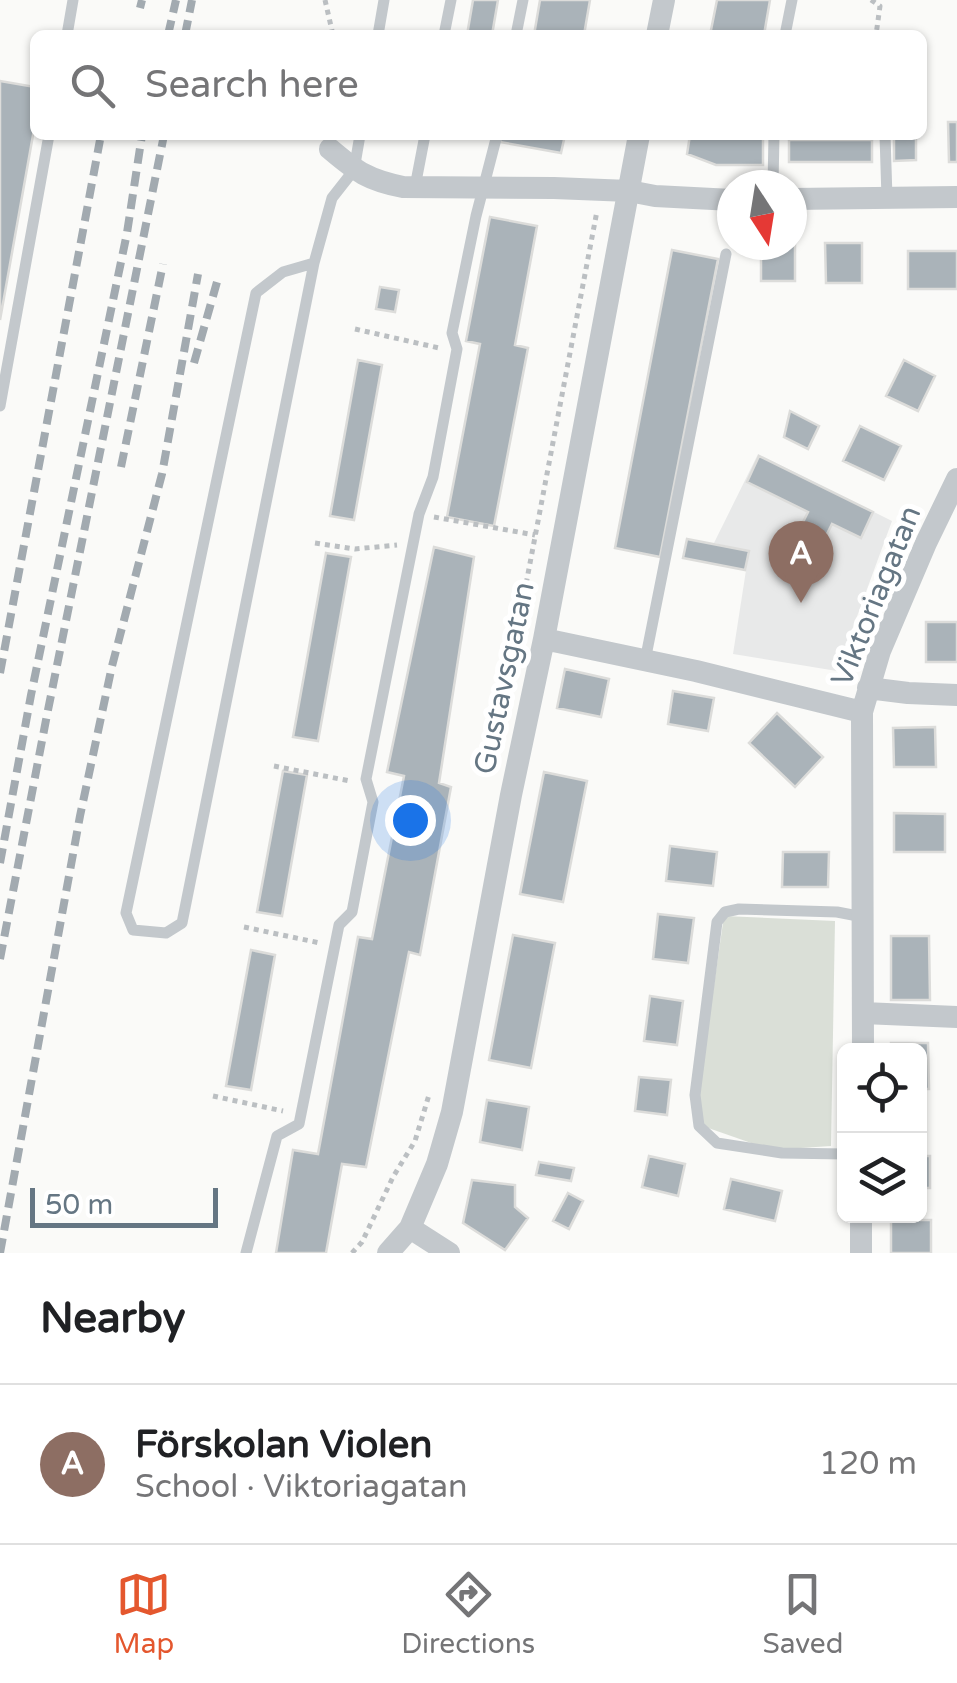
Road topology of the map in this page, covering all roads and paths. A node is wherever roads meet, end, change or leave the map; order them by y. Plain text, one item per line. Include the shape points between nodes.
1 (73, 0) edge
2 (325, 0) edge
3 (384, 0) edge
4 (451, 0) edge
5 (523, 0) edge
6 (664, 0) edge
7 (792, 0) edge
8 (871, 0) edge
9 (67, 30) edge
10 (332, 30) edge
11 (379, 30) edge
12 (445, 30) edge
13 (517, 30) edge
14 (658, 30) edge
15 (786, 30) edge
16 (877, 30) edge
17 (47, 140) edge
18 (359, 140) edge
19 (424, 140) edge
20 (496, 140) edge
21 (638, 140) edge
22 (774, 140) edge
23 (885, 140) edge
24 (330, 149) dead end
25 (354, 170) junction
26 (773, 170) edge
27 (416, 186) junction
28 (484, 186) junction
29 (628, 191) junction
30 (957, 196) edge
31 (887, 198) junction
32 (717, 199) edge
33 (807, 200) edge
34 (594, 224) dead end
35 (725, 260) edge
36 (314, 263) junction
37 (355, 329) dead end
38 (456, 352) junction
39 (0, 406) edge
40 (957, 479) edge
41 (420, 514) junction
42 (535, 535) junction
43 (315, 543) dead end
44 (414, 543) junction
45 (544, 640) junction
46 (646, 661) junction
47 (868, 688) junction
48 (957, 694) edge
49 (862, 712) junction
50 (498, 731) dead end
51 (274, 766) dead end
52 (368, 785) junction
53 (863, 917) junction
54 (244, 927) dead end
55 (335, 946) junction
56 (864, 1013) junction
57 (957, 1017) edge
58 (863, 1043) edge
59 (433, 1079) dead end
60 (213, 1096) dead end
61 (301, 1114) junction
62 (837, 1154) edge
63 (861, 1223) edge
64 (410, 1228) junction
65 (246, 1253) edge
66 (352, 1253) edge
67 (388, 1253) edge
68 (449, 1253) edge
69 (861, 1253) edge

1 - 9 lane
2 - 10 path
3 - 11 lane
4 - 12 lane
5 - 13 lane
6 - 14 street
7 - 15 lane
8 - 16 path via 880,6
17 - 39 lane
18 - 25 lane
19 - 27 lane
20 - 28 lane
21 - 29 street, Gustavsgatan
22 - 26 lane
23 - 31 lane
24 - 25 street
25 - 27 street via 382,183
25 - 36 lane via 332,198
27 - 28 street
28 - 29 street
28 - 38 lane via 452,332
29 - 32 street
29 - 45 street, Gustavsgatan
30 - 31 street
31 - 33 street
34 - 42 path
35 - 46 lane
36 - 36 lane via 182,923 166,932 133,930 126,912 256,293 283,272
37 - 38 path
38 - 41 lane
40 - 47 street, Viktoriagatan
41 - 42 path
41 - 44 lane
42 - 50 path
43 - 44 path via 355,549
44 - 52 lane
45 - 46 street
45 - 64 street, Gustavsgatan via 452,1112
46 - 49 street
47 - 48 street
47 - 49 street, Viktoriagatan
49 - 53 street, Viktoriagatan
51 - 52 path
52 - 55 lane via 373,802 352,912 339,925
53 - 56 street, Viktoriagatan
53 - 62 lane via 725,912 718,922 695,1095 698,1126 717,1143
54 - 55 path
55 - 61 lane
56 - 57 street
56 - 58 street, Viktoriagatan
59 - 66 path via 415,1141
60 - 61 path
61 - 65 lane via 300,1124 276,1136
63 - 69 street
64 - 67 street, Gustavsgatan
64 - 68 street

